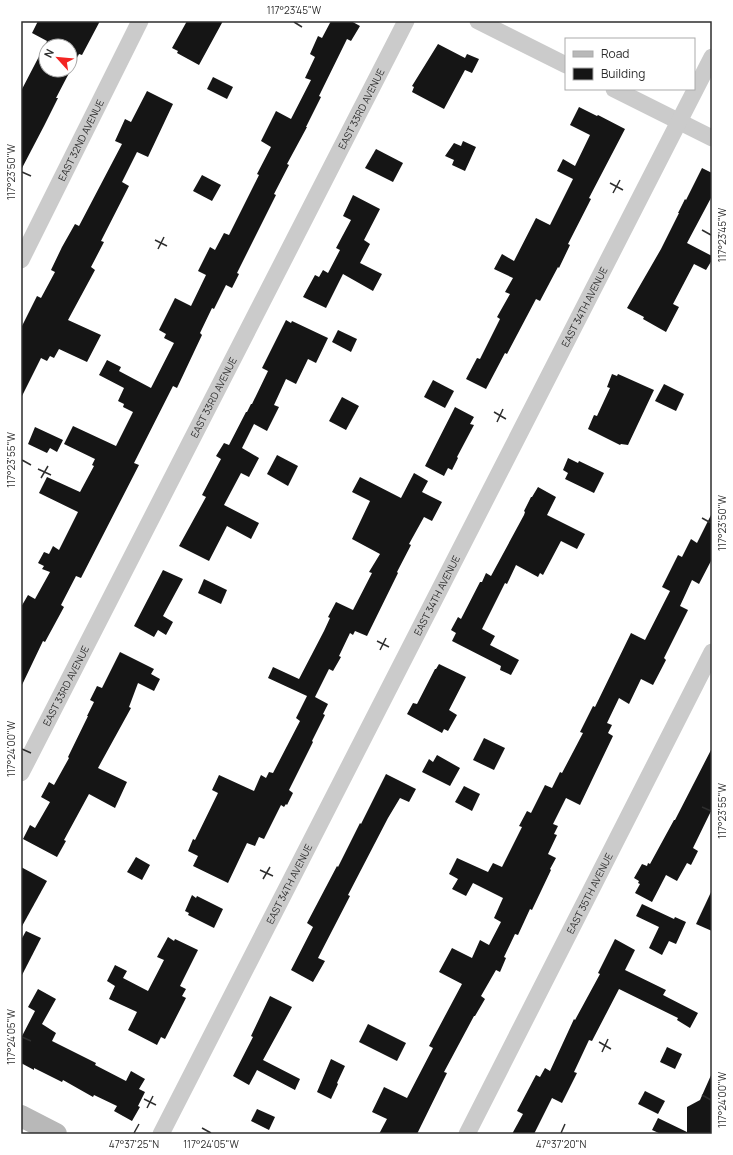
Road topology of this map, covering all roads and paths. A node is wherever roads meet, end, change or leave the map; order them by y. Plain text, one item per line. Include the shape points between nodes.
1 (140, 21) edge
2 (406, 21) edge
3 (478, 21) edge
4 (712, 57) edge
5 (565, 64) edge
6 (616, 90) edge
7 (695, 90) edge
8 (695, 90) edge
9 (679, 121) junction
10 (712, 138) edge
11 (21, 260) edge
12 (712, 652) edge
13 (21, 773) edge
14 (21, 1116) edge
15 (56, 1134) edge
16 (161, 1134) edge
17 (467, 1134) edge

1 - 11 street, EAST 32ND AVENUE
2 - 13 street, EAST 33RD AVENUE
3 - 5 street
4 - 8 street, EAST 34TH AVENUE
6 - 9 street
7 - 9 street, EAST 34TH AVENUE
9 - 10 street
9 - 16 street, EAST 34TH AVENUE
12 - 17 street, EAST 35TH AVENUE
14 - 15 main road

